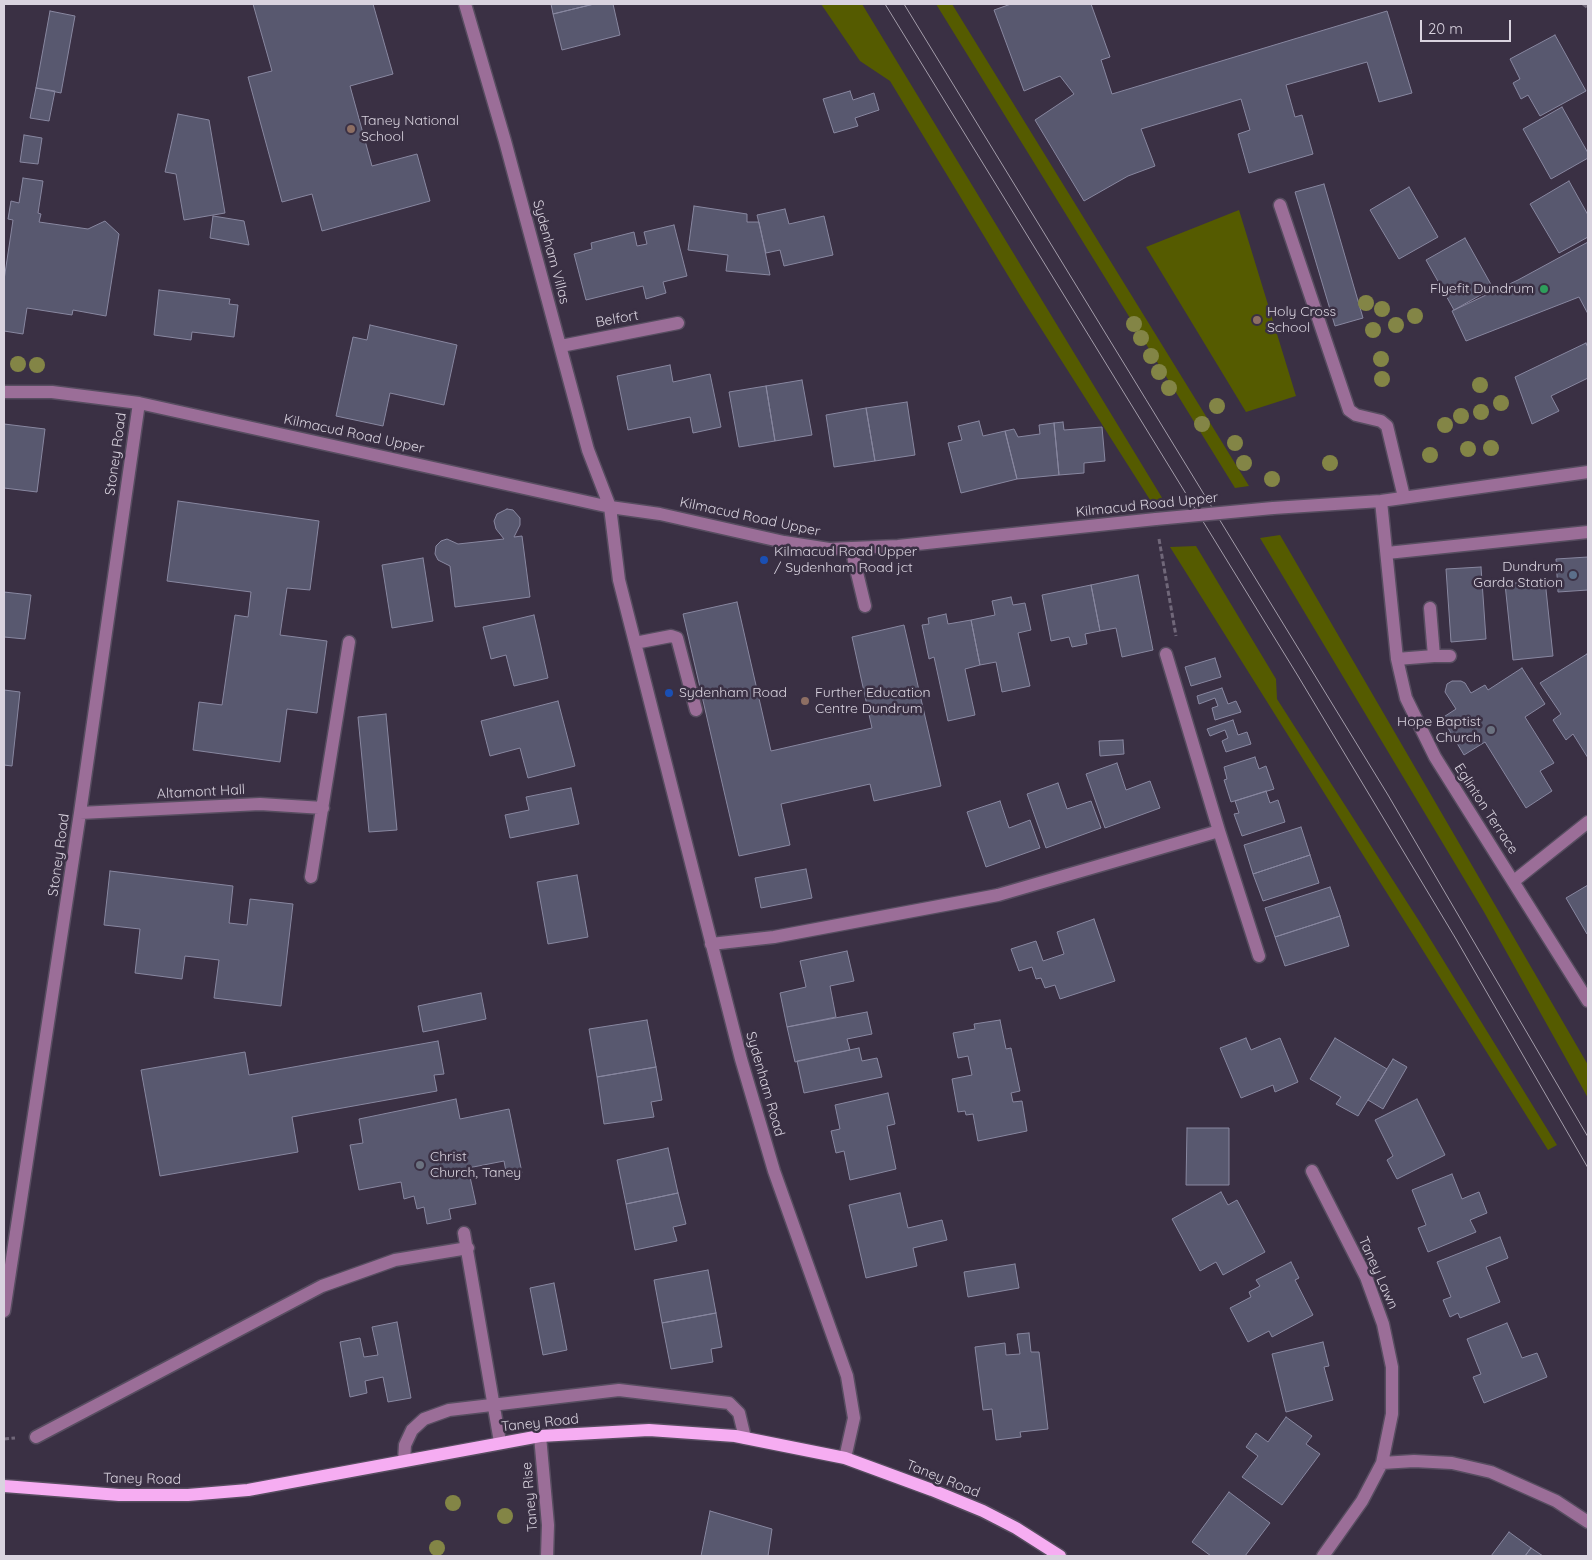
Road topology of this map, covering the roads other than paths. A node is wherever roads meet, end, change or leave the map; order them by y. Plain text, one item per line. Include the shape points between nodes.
1 (465, 4) edge
2 (1280, 205) dead end
3 (678, 323) dead end
4 (561, 346) junction
5 (4, 392) edge
6 (139, 403) junction
7 (1588, 472) edge
8 (1404, 497) junction
9 (1381, 501) junction
10 (610, 507) junction
11 (1588, 532) edge
12 (851, 548) junction
13 (1387, 553) junction
14 (865, 606) dead end
15 (1430, 608) dead end
16 (349, 642) dead end
17 (635, 643) junction
18 (1166, 654) road end
19 (1434, 656) junction
20 (1450, 656) dead end
21 (1397, 659) junction
22 (696, 710) dead end
23 (323, 808) junction
24 (80, 813) junction
25 (1588, 822) edge
26 (1219, 831) junction
27 (311, 877) dead end
28 (1514, 881) junction
29 (711, 944) junction
30 (1259, 956) dead end
31 (1588, 1001) edge
32 (1312, 1171) dead end
33 (464, 1233) dead end
34 (468, 1248) junction
35 (4, 1311) edge
36 (494, 1404) junction
37 (540, 1436) junction
38 (36, 1437) dead end
39 (745, 1438) junction
40 (500, 1442) junction
41 (845, 1458) junction
42 (404, 1461) junction
43 (1382, 1463) junction
44 (4, 1486) edge
45 (1588, 1522) edge
46 (547, 1556) edge
47 (1060, 1556) edge
48 (1323, 1556) edge

1 - 4 street, Sydenham Villas
2 - 8 street via 1349,410 1387,426
3 - 4 street, Belfort
4 - 10 street, Sydenham Villas via 588,450
5 - 6 street, Kilmacud Road Upper via 52,392
6 - 10 street, Kilmacud Road Upper
6 - 24 street, Stoney Road
7 - 8 street, Kilmacud Road Upper
8 - 9 street, Kilmacud Road Upper
9 - 12 street, Kilmacud Road Upper, bridge via 1273,508
9 - 13 street, Eglinton Terrace
10 - 12 street, Kilmacud Road Upper via 660,514 784,542
10 - 17 street, Sydenham Road via 615,559
11 - 13 street
12 - 14 street
13 - 21 street, Eglinton Terrace
15 - 19 street
16 - 23 street
17 - 22 street via 671,636 676,638
17 - 29 street, Sydenham Road
18 - 26 street
19 - 20 street
19 - 21 street
21 - 28 street, Eglinton Terrace via 1406,698 1418,726
23 - 24 street, Altamont Hall via 260,804
23 - 27 street
24 - 35 street, Stoney Road
25 - 28 street
26 - 29 street via 998,895 774,937
26 - 30 street
28 - 31 street, Eglinton Terrace
29 - 41 street, Sydenham Road via 774,1171 847,1376 854,1418
32 - 43 street, Taney Lawn via 1366,1277 1383,1324 1392,1367 1392,1414
33 - 34 street
34 - 36 street
34 - 38 street via 395,1260 322,1286
36 - 39 street via 619,1390 689,1397 729,1403 738,1413
36 - 40 street
36 - 42 street via 449,1410 424,1419 412,1430 405,1445
37 - 39 main road, Taney Road via 649,1430
37 - 40 main road, Taney Road
37 - 46 street, Taney Rise via 548,1524
39 - 41 main road, Taney Road
40 - 42 main road, Taney Road
41 - 47 main road, Taney Road via 983,1511
42 - 44 main road, Taney Road via 248,1490 188,1495 119,1495
43 - 45 street via 1452,1463 1491,1472 1556,1501
43 - 48 street, Taney Lawn via 1362,1500

